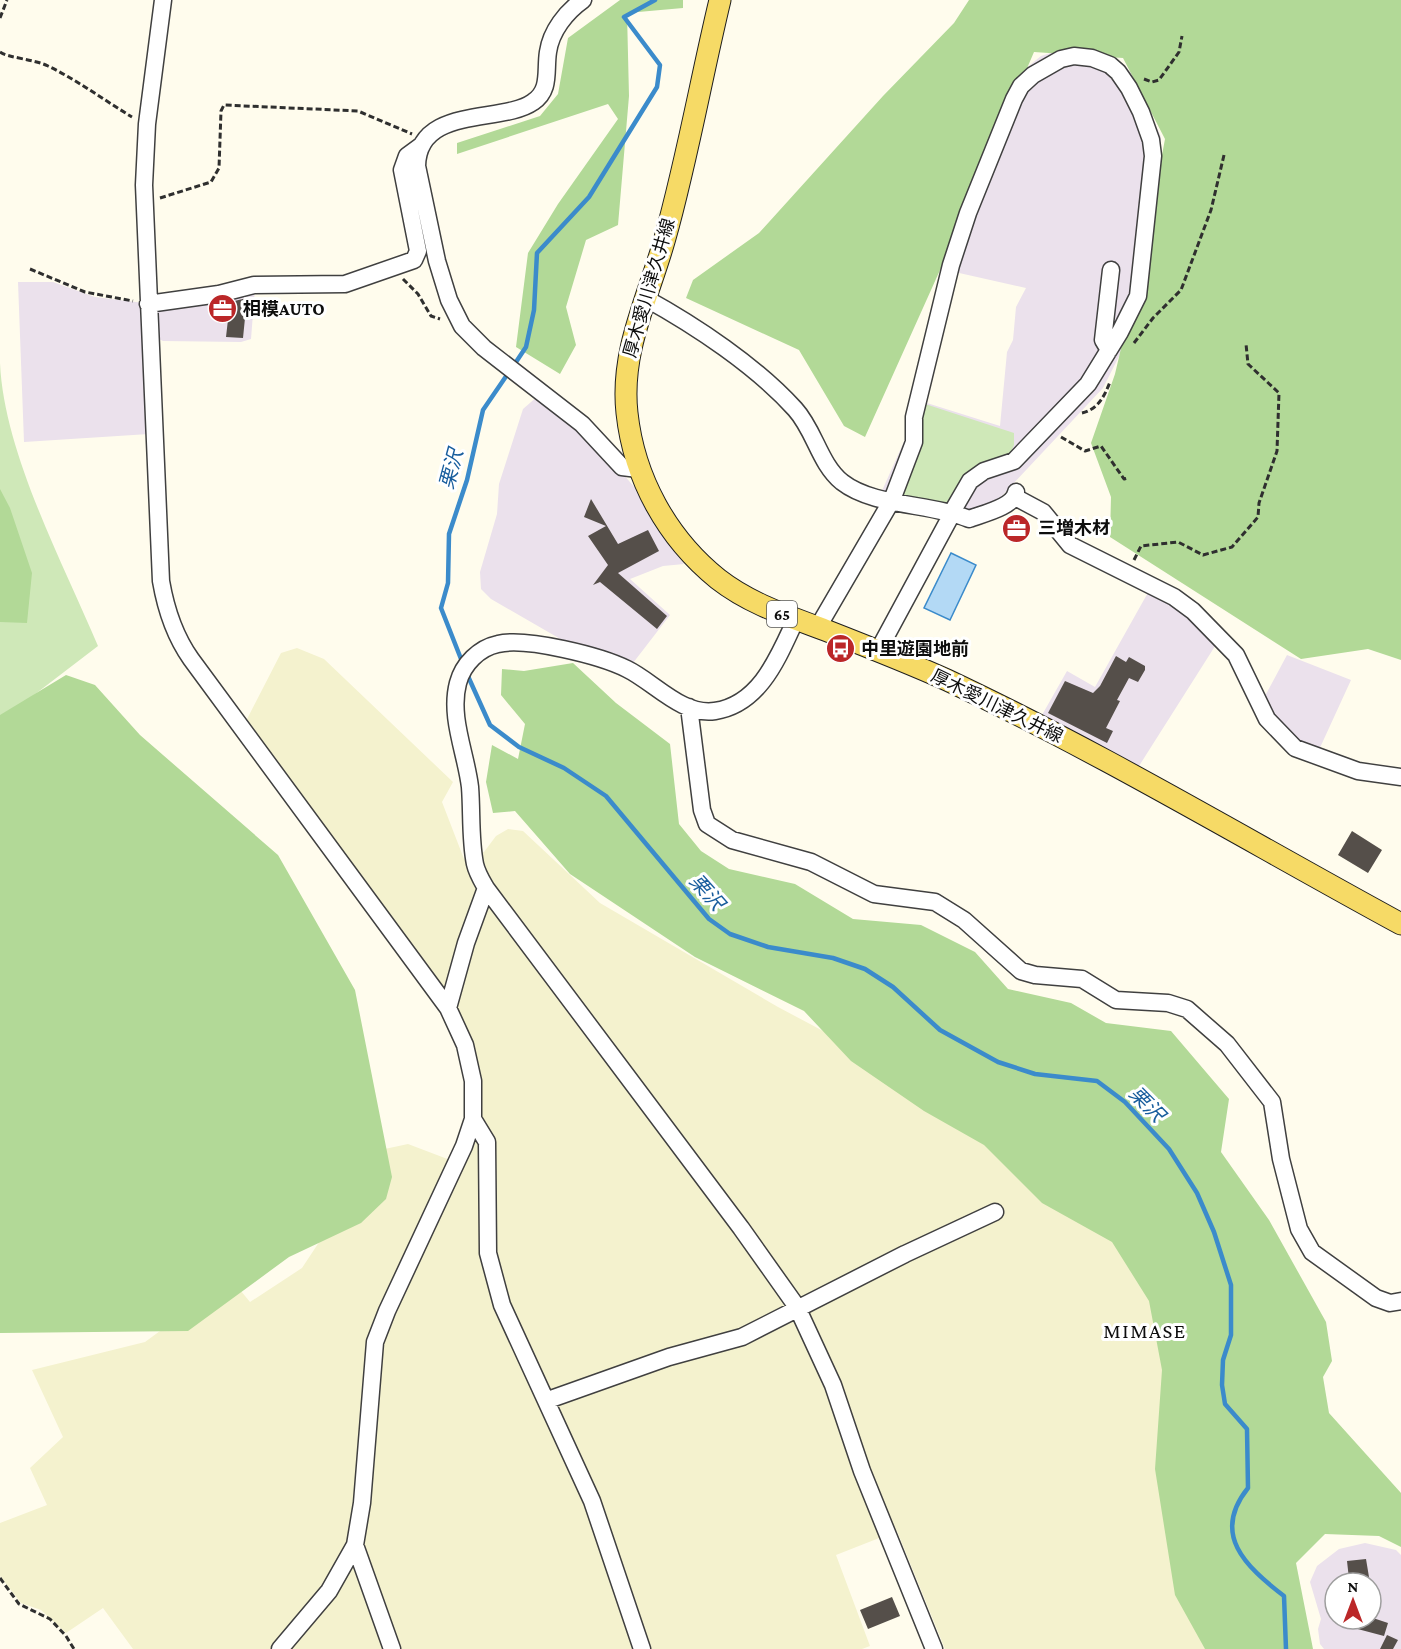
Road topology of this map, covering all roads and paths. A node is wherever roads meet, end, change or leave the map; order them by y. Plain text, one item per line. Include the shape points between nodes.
1 (7, 0) edge
2 (163, 0) edge
3 (583, 0) edge
4 (720, 0) edge
5 (0, 18) edge
6 (1182, 36) dead end
7 (0, 52) edge
8 (1137, 73) dead end
9 (147, 124) junction
10 (424, 143) junction
11 (1224, 155) dead end
12 (144, 203) junction
13 (30, 269) dead end
14 (1111, 270) dead end
15 (395, 277) dead end
16 (645, 298) junction
17 (148, 303) junction
18 (459, 322) junction
19 (1246, 344) dead end
20 (1109, 350) junction
21 (1129, 350) dead end
22 (1112, 377) dead end
23 (1080, 413) dead end
24 (1061, 438) dead end
25 (638, 469) junction
26 (1128, 478) dead end
27 (892, 500) junction
28 (952, 512) junction
29 (1128, 572) junction
30 (796, 619) junction
31 (818, 627) junction
32 (878, 651) junction
33 (689, 707) junction
34 (1401, 777) edge
35 (486, 888) junction
36 (1401, 924) edge
37 (448, 1008) junction
38 (473, 1119) junction
39 (995, 1212) dead end
40 (1401, 1301) edge
41 (797, 1307) junction
42 (548, 1400) junction
43 (355, 1545) junction
44 (0, 1578) edge
45 (74, 1649) edge
46 (280, 1649) edge
47 (392, 1649) edge
48 (642, 1649) edge
49 (934, 1649) edge

1 - 5 path
2 - 9 street
3 - 10 street via 566,14 555,31 548,51 545,87 535,101 448,124
4 - 16 main road, 厚木愛川津久井線 / 65 via 665,236
6 - 8 path via 1179,52 1159,80 1145,81
7 - 9 path via 49,66
9 - 12 street
10 - 12 path via 358,111 224,105 219,168 211,182
10 - 17 street via 407,156 402,170 418,251 414,260 345,284 254,285 219,294
10 - 18 street via 417,158 421,194 445,287
11 - 21 path via 1211,210 1181,290
12 - 17 street
13 - 17 path via 99,297
14 - 20 street via 1103,340
15 - 18 path via 409,283 431,316
16 - 25 main road, 厚木愛川津久井線 / 65 via 629,355 626,392
16 - 27 street via 703,332 786,400 802,418 824,462 843,482
17 - 37 street via 161,581 179,642
18 - 25 street via 473,338 592,434 622,467
19 - 29 path via 1248,364 1279,393 1277,451 1258,517 1232,547 1203,555 1178,542 1141,546
20 - 27 street via 1138,296 1152,149 1141,112 1118,72 1101,61 1074,56 1033,75 1014,99 951,265 914,417 914,442
20 - 28 street via 1088,384 1023,441 1014,461 984,471 970,481
22 - 23 path via 1102,400 1091,411
24 - 26 path via 1085,451 1101,446 1124,479
25 - 30 main road, 厚木愛川津久井線 / 65 via 657,508 699,562 740,594
27 - 28 street
27 - 31 street
28 - 29 street via 969,519 1008,503 1015,494 1043,512 1070,545
28 - 32 street
29 - 34 street via 1193,611 1236,655 1267,719 1295,748 1358,771
30 - 31 main road, 厚木愛川津久井線 / 65
30 - 33 street via 760,686 721,709
31 - 32 main road, 厚木愛川津久井線 / 65
32 - 36 main road, 厚木愛川津久井線 / 65 via 1071,742
33 - 35 street via 627,669 589,654 517,643 499,643 478,653 464,668 455,700 470,786 475,865
33 - 40 street via 702,810 713,829 752,847 811,862 862,890 935,902 964,921 1021,971 1082,979 1116,1000 1180,1005 1219,1036 1272,1102 1281,1159 1299,1229 1312,1252 1376,1298 1390,1303
35 - 37 street
35 - 41 street
37 - 38 street via 470,1063
38 - 42 street via 487,1142 486,1224 491,1272 502,1305
38 - 43 street via 375,1342
39 - 41 street
41 - 42 street via 742,1337 669,1357
41 - 49 street via 833,1385 862,1471
42 - 48 street via 595,1509
43 - 46 street via 329,1591
43 - 47 street
44 - 45 path via 19,1604 50,1619

